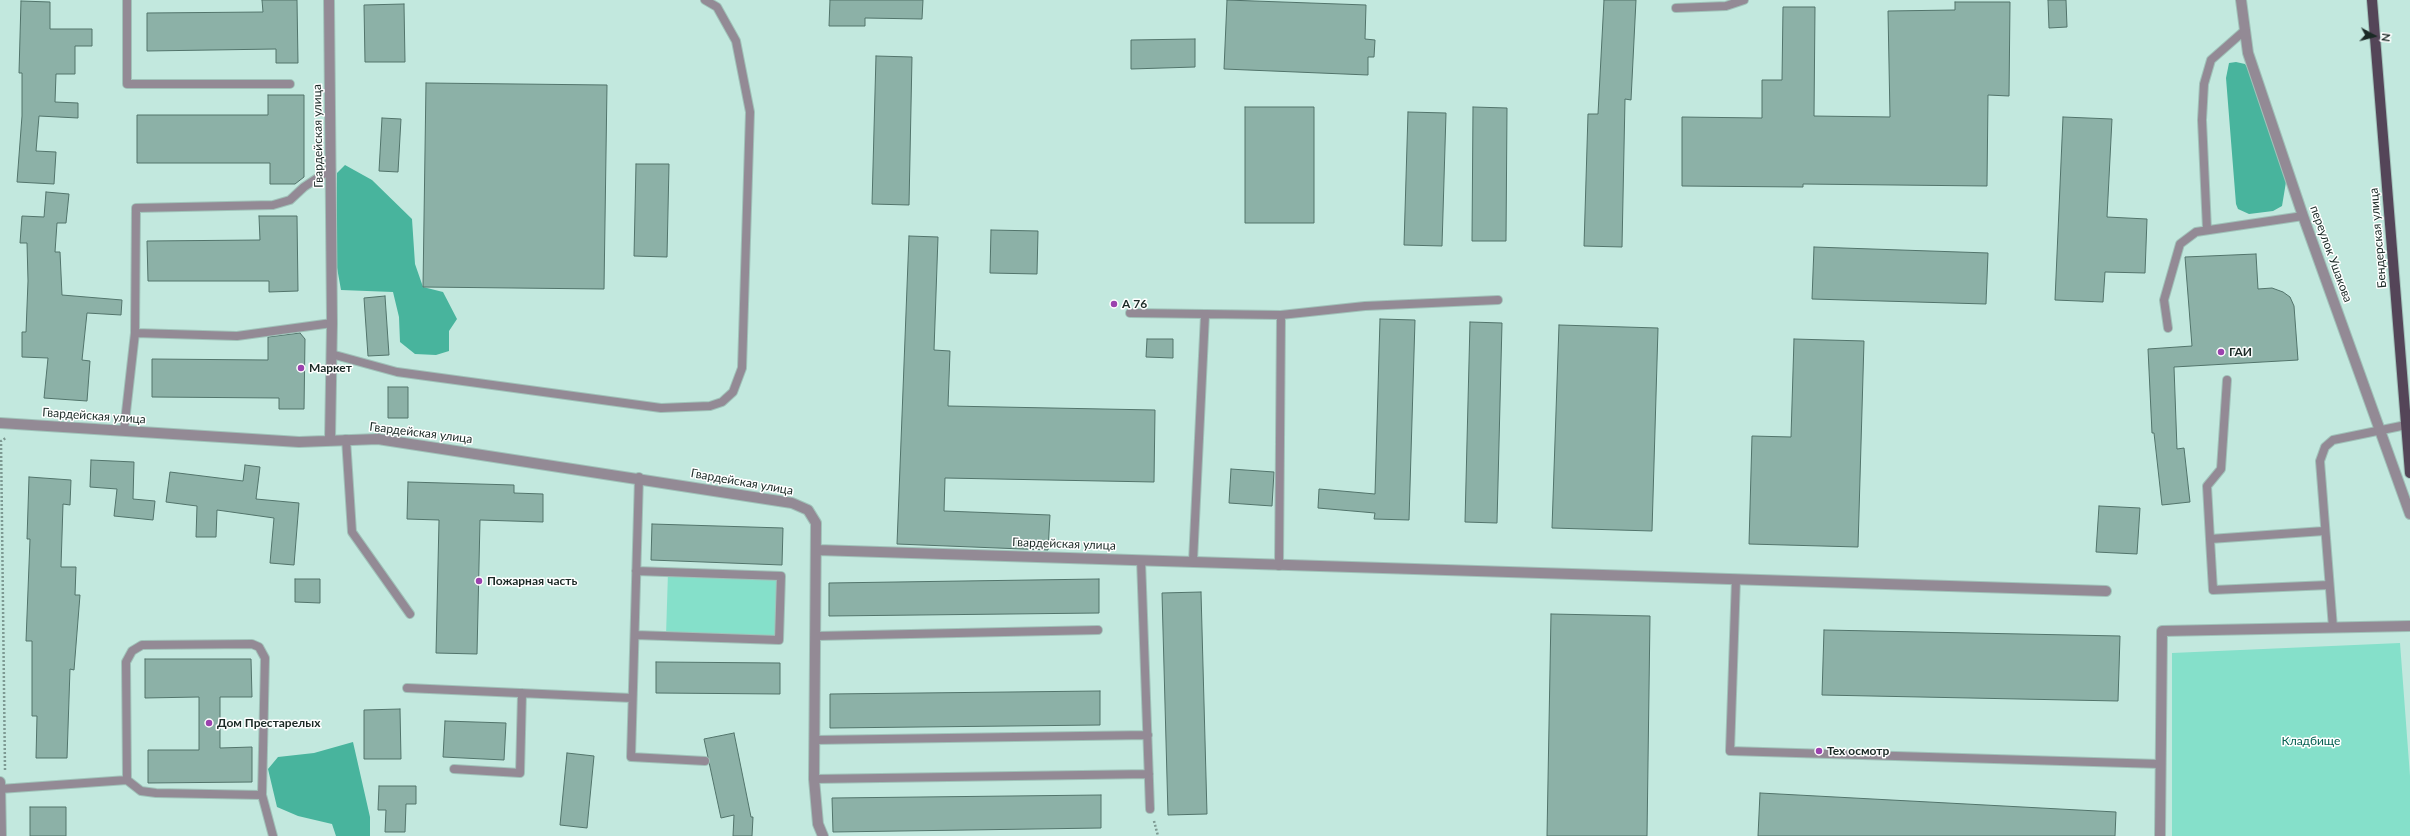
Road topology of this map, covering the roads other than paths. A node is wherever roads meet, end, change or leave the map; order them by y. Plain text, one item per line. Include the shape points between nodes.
1 (127, 0) edge
2 (329, 0) edge
3 (705, 0) edge
4 (1744, 0) edge
5 (2241, 0) edge
6 (2372, 0) edge
7 (1676, 8) dead end
8 (2244, 31) junction
9 (290, 84) dead end
10 (331, 169) junction
11 (2303, 216) junction
12 (2207, 230) junction
13 (1498, 300) dead end
14 (1130, 313) dead end
15 (1205, 315) junction
16 (1281, 315) junction
17 (332, 323) junction
18 (2168, 328) dead end
19 (135, 333) junction
20 (331, 354) junction
21 (2227, 380) dead end
22 (0, 423) edge
23 (2406, 425) junction
24 (124, 430) junction
25 (2380, 430) junction
26 (346, 439) junction
27 (330, 440) junction
28 (2410, 473) edge
29 (639, 478) junction
30 (2410, 514) edge
31 (2324, 531) junction
32 (2210, 539) junction
33 (817, 550) junction
34 (1141, 560) junction
35 (1193, 561) junction
36 (1279, 566) junction
37 (636, 571) junction
38 (1736, 579) junction
39 (2329, 585) junction
40 (2106, 591) dead end
41 (410, 614) dead end
42 (2410, 626) edge
43 (2333, 628) junction
44 (1098, 630) dead end
45 (634, 635) junction
46 (817, 636) junction
47 (407, 688) dead end
48 (522, 693) junction
49 (632, 698) junction
50 (1148, 735) junction
51 (815, 740) junction
52 (705, 761) dead end
53 (2160, 764) junction
54 (454, 769) dead end
55 (1149, 774) junction
56 (814, 779) junction
57 (127, 780) junction
58 (2, 787) edge
59 (262, 795) junction
60 (1150, 809) dead end
61 (818, 824) junction
62 (0, 836) edge
63 (273, 836) edge
64 (818, 836) edge
65 (823, 836) edge
66 (2160, 836) edge

1 - 9 lane via 128,84
2 - 10 street, Гвардейская улица
3 - 20 lane via 717,7 736,42 750,112 742,368 733,392 722,402 710,406 661,408 397,372
4 - 7 lane via 1726,6
5 - 8 street, переулок Ушакова
6 - 23 main road, Бендерская улица
8 - 11 street, переулок Ушакова via 2248,53
8 - 12 lane via 2211,60 2204,84 2202,120
10 - 17 street, Гвардейская улица
10 - 19 lane via 290,200 273,205 136,208
11 - 12 lane
11 - 25 street, переулок Ушакова
12 - 18 lane via 2196,232 2180,244 2164,300
13 - 16 lane via 1364,306
14 - 15 lane
15 - 16 lane
15 - 35 lane
16 - 36 lane
17 - 19 lane via 237,336
17 - 20 street, Гвардейская улица
19 - 24 lane
20 - 27 street, Гвардейская улица
21 - 32 lane via 2221,469 2207,486
22 - 24 street, Гвардейская улица
23 - 25 lane
23 - 28 main road, Бендерская улица
24 - 27 street, Гвардейская улица via 299,442
25 - 30 street, переулок Ушакова
25 - 31 lane via 2333,440 2325,447 2320,461
26 - 27 street, Гвардейская улица
26 - 29 street, Гвардейская улица via 378,439
26 - 41 lane via 352,532
29 - 33 street, Гвардейская улица via 792,503 808,510 816,523
29 - 37 lane
31 - 32 lane
31 - 39 lane
32 - 39 lane via 2213,590
33 - 34 street, Гвардейская улица
33 - 46 street
34 - 35 street, Гвардейская улица
34 - 50 lane
35 - 36 street, Гвардейская улица
36 - 38 street, Гвардейская улица
37 - 45 lane
37 - 45 lane via 781,576 779,640
38 - 40 street, Гвардейская улица
38 - 53 lane via 1730,752
39 - 43 lane
42 - 43 street
43 - 53 street via 2162,630
44 - 46 lane
45 - 49 lane
46 - 51 street
47 - 48 lane
48 - 49 lane
48 - 54 lane via 520,772
49 - 52 lane via 631,758
50 - 51 lane
50 - 55 lane
51 - 56 street
53 - 66 street
55 - 56 lane
55 - 60 lane
56 - 61 street
57 - 58 lane
57 - 59 lane via 142,791 156,793
57 - 59 lane via 126,662 132,651 142,645 252,644 259,647 264,658
58 - 62 street
59 - 63 lane
61 - 64 lane
61 - 65 street

